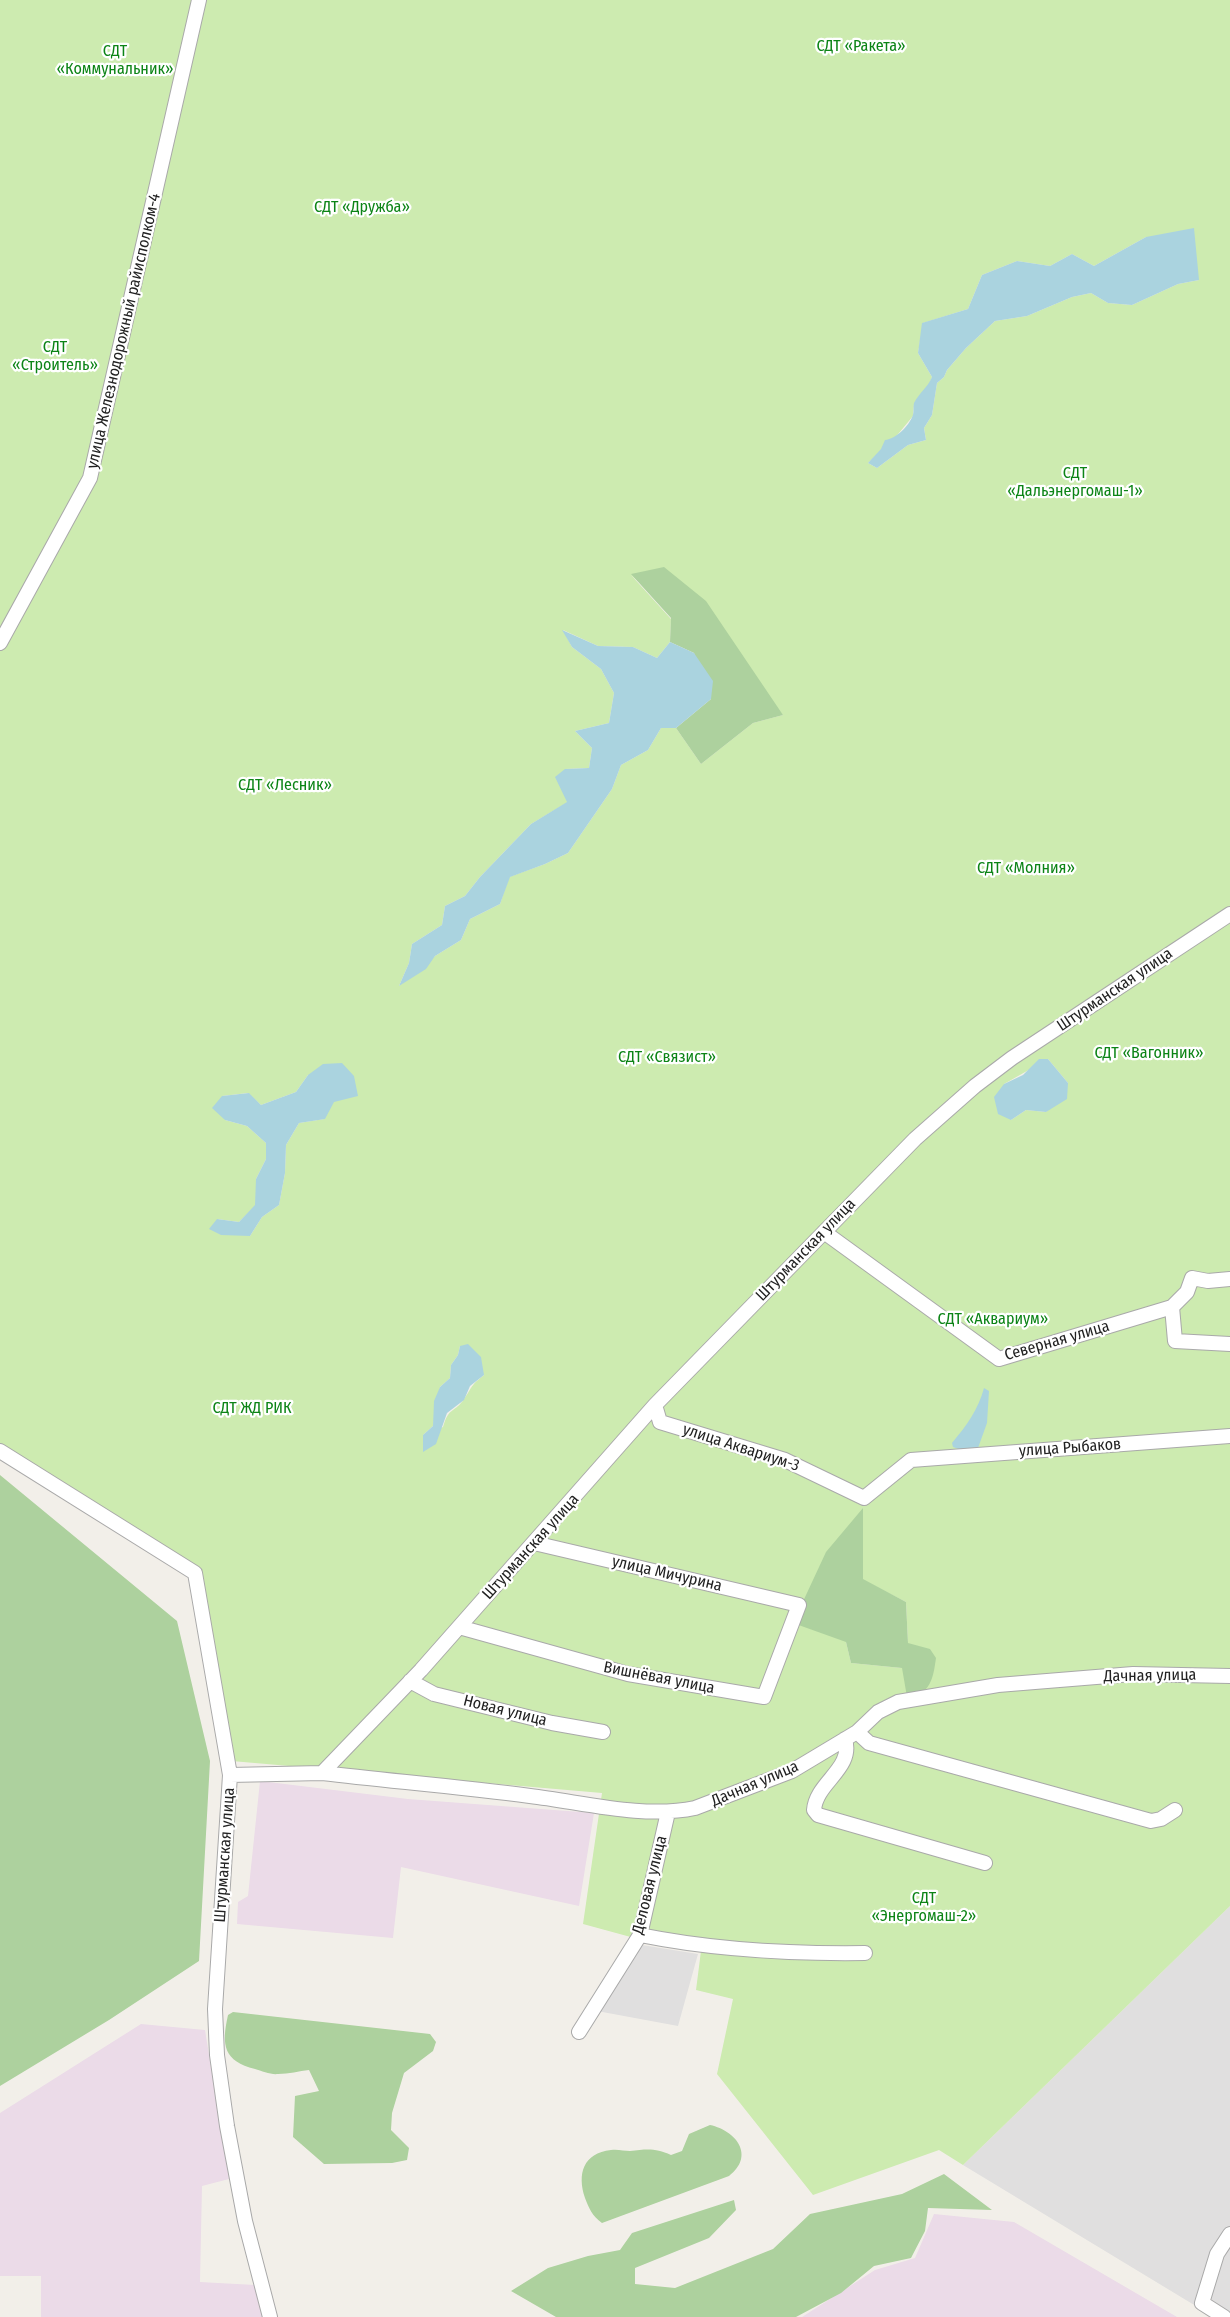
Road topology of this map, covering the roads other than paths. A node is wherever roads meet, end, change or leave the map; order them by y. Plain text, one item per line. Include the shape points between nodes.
1 (199, 0) edge
2 (0, 643) edge
3 (1230, 914) edge
4 (824, 1232) junction
5 (1230, 1278) edge
6 (1172, 1307) junction
7 (1230, 1344) edge
8 (655, 1405) junction
9 (1230, 1436) edge
10 (0, 1451) edge
11 (910, 1460) joint
12 (534, 1543) junction
13 (799, 1605) joint
14 (458, 1628) junction
15 (1230, 1676) edge
16 (410, 1681) junction
17 (603, 1732) dead end
18 (851, 1735) junction
19 (322, 1773) junction
20 (230, 1776) junction
21 (1175, 1810) dead end
22 (668, 1812) junction
23 (985, 1864) dead end
24 (640, 1935) junction
25 (865, 1953) dead end
26 (578, 2032) dead end
27 (1230, 2234) edge
28 (270, 2317) edge
29 (1224, 2317) edge

1 - 2 street, улица Железнодорожный райисполком-4 via 90,478
3 - 4 street, Штурманская улица via 1012,1058 976,1086 915,1139
4 - 6 street, Северная улица via 1000,1359
4 - 8 street, Штурманская улица
5 - 6 street via 1208,1281 1192,1278 1187,1292
6 - 7 street via 1175,1341
8 - 11 street, улица Аквариум-3 via 660,1422 786,1460 864,1498
8 - 12 street, Штурманская улица
9 - 11 street, улица Рыбаков
10 - 20 street via 195,1573
12 - 13 street, улица Мичурина
12 - 14 street, Штурманская улица
13 - 14 street, Вишнёвая улица via 764,1697 628,1674
14 - 16 street, Штурманская улица
15 - 18 street, Дачная улица via 1133,1674 998,1685 892,1703
16 - 17 street, Новая улица via 434,1694
16 - 19 street, Штурманская улица
18 - 21 street via 869,1743 1151,1821
18 - 22 street, Дачная улица via 792,1771 695,1808
18 - 23 street via 846,1756 816,1801 814,1810 818,1815
19 - 20 street, Штурманская улица
19 - 22 street, Дачная улица
20 - 28 street, Штурманская улица via 215,2010 217,2055 245,2221
22 - 24 street, Деловая улица
24 - 25 street via 732,1949
24 - 26 street, Деловая улица
27 - 29 street via 1217,2254 1202,2303

